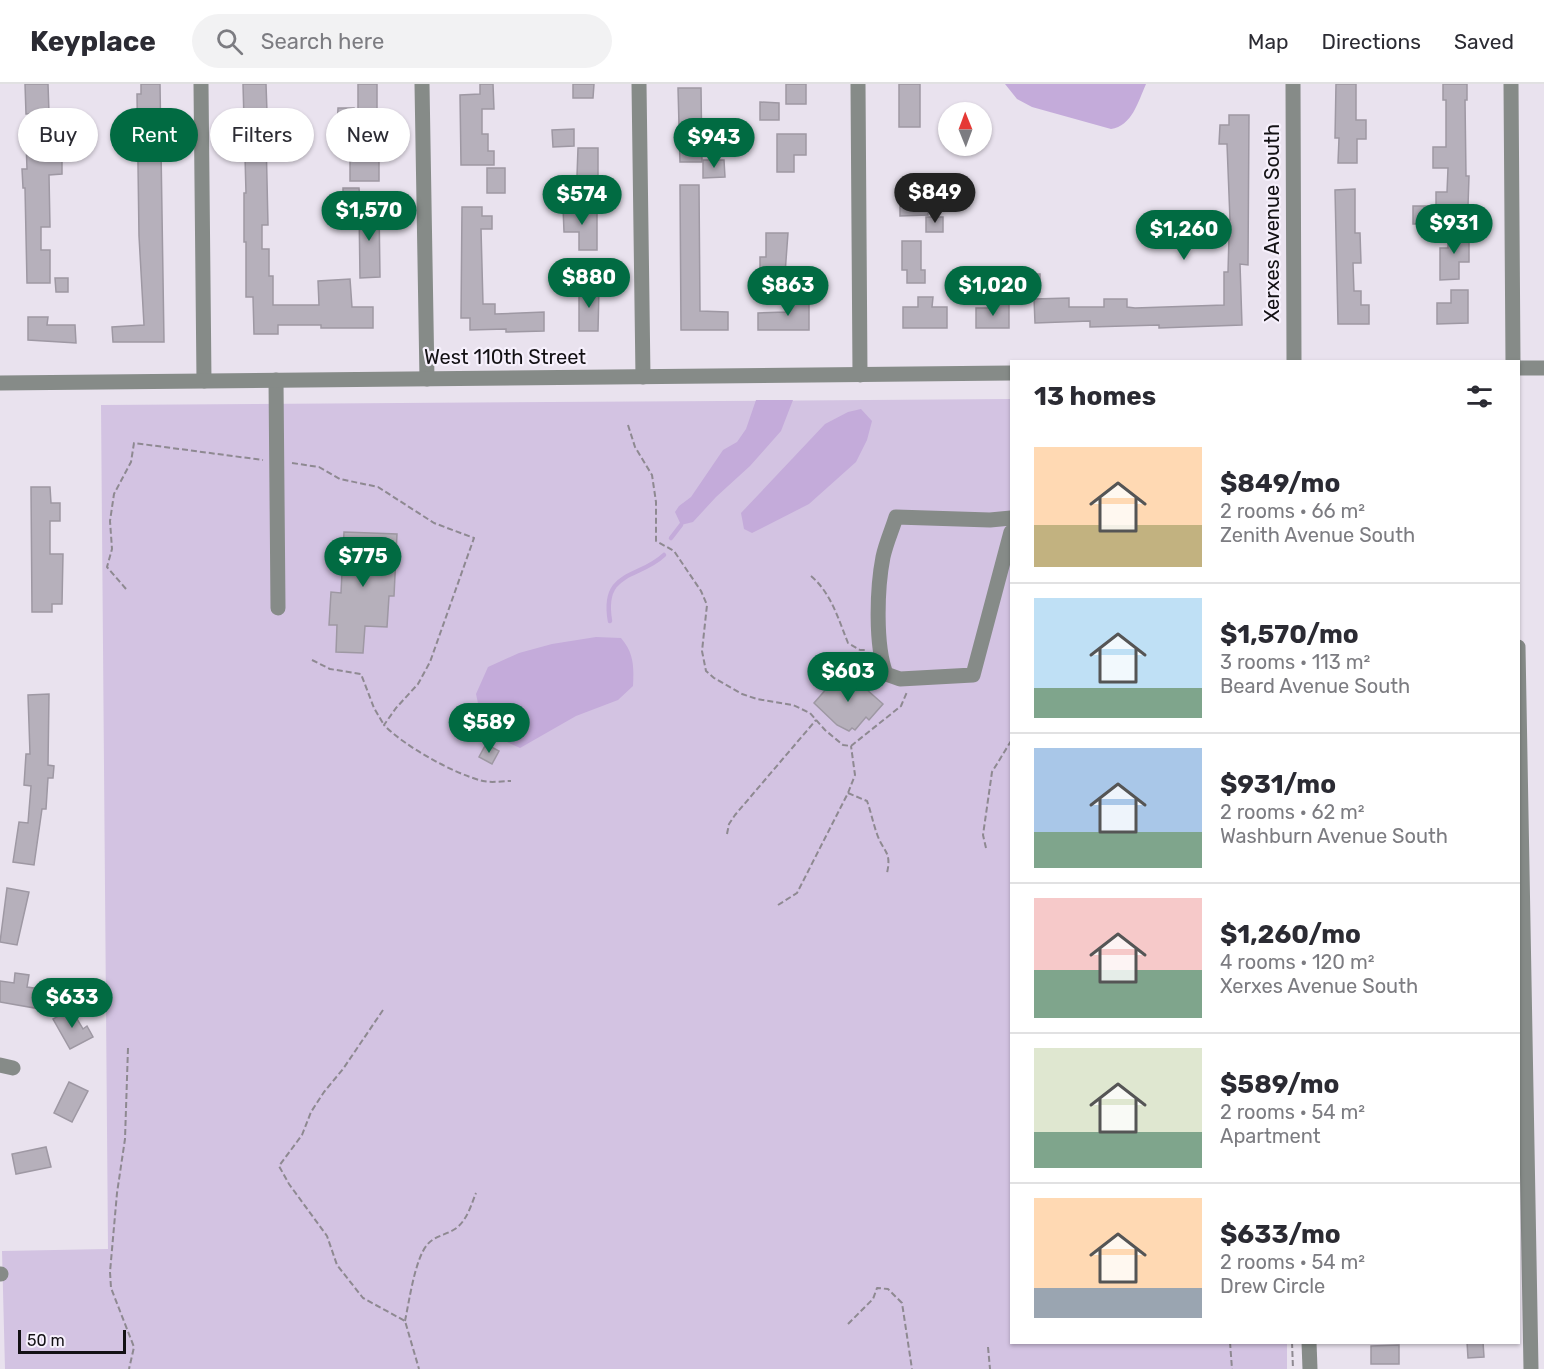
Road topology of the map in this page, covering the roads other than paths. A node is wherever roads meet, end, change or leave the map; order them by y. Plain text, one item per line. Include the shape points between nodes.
1 (201, 84) edge
2 (422, 84) edge
3 (639, 84) edge
4 (858, 84) edge
5 (1293, 84) edge
6 (1511, 84) edge
7 (1294, 360) edge
8 (1513, 360) edge
9 (1520, 368) edge
10 (1544, 368) edge
11 (1010, 373) edge
12 (860, 375) junction
13 (643, 377) junction
14 (427, 379) junction
15 (276, 380) junction
16 (204, 381) junction
17 (0, 383) edge
18 (1010, 518) edge
19 (1010, 536) edge
20 (278, 608) dead end
21 (1520, 758) edge
22 (1309, 1344) edge
23 (1310, 1369) edge
24 (1531, 1369) edge

1 - 16 street
2 - 14 street
3 - 13 street
4 - 12 street
5 - 7 street, Xerxes Avenue South
6 - 8 street
9 - 10 street
11 - 12 street, West 110th Street
12 - 13 street, West 110th Street
13 - 14 street, West 110th Street
14 - 15 street, West 110th Street
15 - 16 street, West 110th Street
15 - 20 street
16 - 17 street, West 110th Street
18 - 19 street via 896,517 883,558 879,608 880,658 886,674 900,680 973,675
21 - 24 street
22 - 23 street

